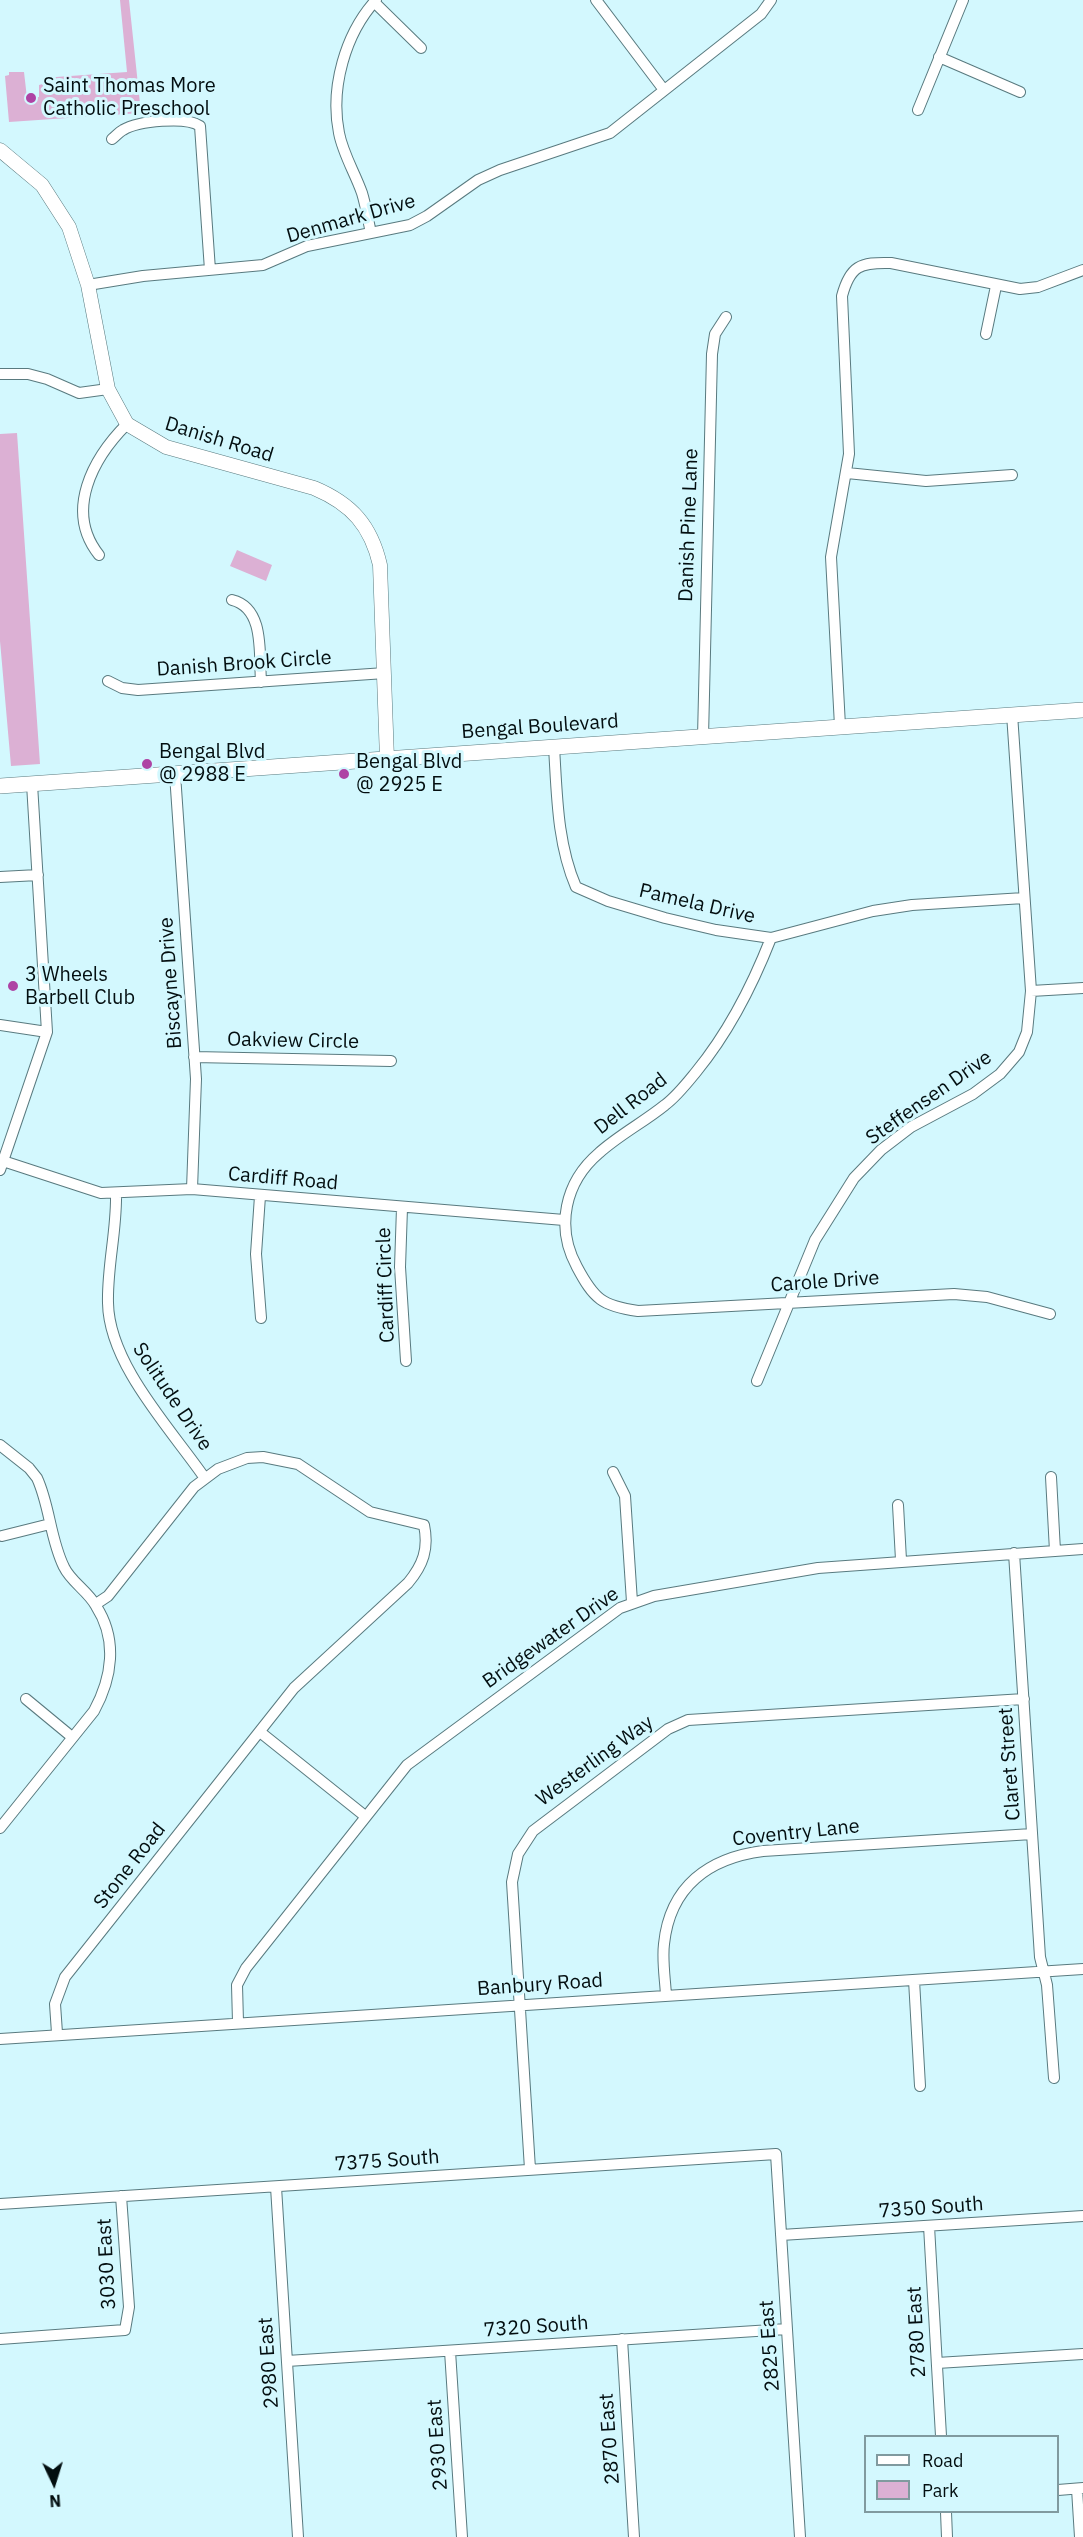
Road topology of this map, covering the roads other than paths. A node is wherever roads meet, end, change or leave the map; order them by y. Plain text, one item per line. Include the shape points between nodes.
1 (596, 0) edge
2 (771, 0) edge
3 (963, 0) edge
4 (375, 1) edge
5 (421, 48) dead end
6 (939, 57) junction
7 (664, 90) junction
8 (1020, 92) dead end
9 (918, 110) dead end
10 (112, 139) dead end
11 (0, 150) edge
12 (371, 234) junction
13 (210, 270) junction
14 (1083, 270) edge
15 (88, 285) junction
16 (996, 286) junction
17 (726, 317) dead end
18 (986, 334) dead end
19 (0, 374) edge
20 (108, 389) junction
21 (127, 424) junction
22 (847, 472) junction
23 (1012, 476) dead end
24 (99, 555) dead end
25 (232, 600) dead end
26 (384, 673) junction
27 (108, 681) dead end
28 (261, 681) junction
29 (1083, 710) edge
30 (1012, 714) junction
31 (840, 726) junction
32 (702, 737) junction
33 (554, 747) junction
34 (387, 759) junction
35 (175, 774) junction
36 (32, 784) junction
37 (0, 786) edge
38 (38, 875) junction
39 (0, 878) edge
40 (1024, 898) junction
41 (771, 938) junction
42 (1083, 988) edge
43 (1031, 992) junction
44 (0, 1025) edge
45 (47, 1032) junction
46 (194, 1057) junction
47 (391, 1061) dead end
48 (1, 1166) edge
49 (192, 1190) junction
50 (116, 1193) junction
51 (260, 1196) junction
52 (402, 1208) junction
53 (564, 1220) junction
54 (601, 1302) joint
55 (791, 1302) junction
56 (1050, 1314) dead end
57 (261, 1318) dead end
58 (406, 1361) dead end
59 (757, 1381) dead end
60 (0, 1445) edge
61 (613, 1472) dead end
62 (204, 1477) junction
63 (1051, 1477) dead end
64 (898, 1505) dead end
65 (50, 1524) junction
66 (2, 1536) dead end
67 (1083, 1549) edge
68 (1055, 1551) junction
69 (1014, 1553) junction
70 (902, 1560) junction
71 (632, 1602) junction
72 (96, 1604) junction
73 (26, 1699) dead end
74 (1024, 1699) junction
75 (260, 1732) junction
76 (72, 1737) junction
77 (365, 1816) junction
78 (0, 1828) edge
79 (1032, 1834) junction
80 (1083, 1969) edge
81 (1044, 1972) junction
82 (914, 1980) junction
83 (666, 1995) junction
84 (519, 2004) junction
85 (238, 2022) junction
86 (57, 2033) junction
87 (0, 2038) edge
88 (1054, 2078) dead end
89 (920, 2086) dead end
90 (776, 2154) joint
91 (530, 2169) junction
92 (276, 2187) junction
93 (121, 2196) junction
94 (0, 2204) edge
95 (1083, 2216) edge
96 (928, 2226) junction
97 (781, 2235) junction
98 (787, 2329) junction
99 (0, 2339) edge
100 (622, 2339) junction
101 (450, 2351) junction
102 (1083, 2354) edge
103 (287, 2361) junction
104 (937, 2363) junction
105 (941, 2435) edge
106 (1080, 2488) edge
107 (1059, 2490) edge
108 (946, 2513) edge
109 (298, 2537) edge
110 (462, 2537) edge
111 (634, 2537) edge
112 (800, 2537) edge
113 (947, 2537) edge
114 (1080, 2537) edge

1 - 7 street
2 - 7 street, Denmark Drive via 761,14
3 - 6 street
4 - 5 street
4 - 12 street via 350,43 341,69 337,103 339,133 361,192
6 - 8 street
6 - 9 street
7 - 12 street, Denmark Drive via 610,133 500,170 418,220
10 - 13 street via 138,124 185,120 200,126
11 - 15 street via 42,185 56,204 69,227
12 - 13 street, Denmark Drive via 306,246 263,265
13 - 15 street, Denmark Drive
14 - 16 street via 1038,287 1020,290
15 - 20 street
16 - 18 street
16 - 22 street via 891,263 873,262 854,268 842,296 849,434
17 - 32 street, Danish Pine Lane via 715,334 712,354
19 - 20 street via 28,374 80,393
20 - 21 street
21 - 24 street via 96,462 83,499 86,531
21 - 26 street, Danish Road via 166,447 314,488 334,496 354,511 370,533 381,565
22 - 23 street via 926,481
22 - 31 street via 831,557
25 - 28 street via 252,612 257,625
26 - 28 street, Danish Brook Circle
26 - 34 street, Danish Road
27 - 28 street, Danish Brook Circle via 138,690
29 - 30 main road, Bengal Boulevard
30 - 31 main road, Bengal Boulevard
30 - 40 street, Steffensen Drive
31 - 32 main road, Bengal Boulevard
32 - 33 main road, Bengal Boulevard
33 - 34 main road, Bengal Boulevard
33 - 41 street, Pamela Drive via 561,843 576,887 665,918
34 - 35 main road, Bengal Boulevard
35 - 36 main road, Bengal Boulevard
35 - 46 street, Biscayne Drive
36 - 37 main road, Bengal Boulevard
36 - 38 street
38 - 39 street
38 - 45 street
40 - 41 street, Pamela Drive via 873,911
40 - 43 street, Steffensen Drive
41 - 53 street, Dell Road via 760,968 715,1047 668,1103 599,1152 580,1173
42 - 43 street
43 - 55 street, Steffensen Drive via 1027,1032 1018,1052 982,1088 911,1127 854,1178 816,1240
44 - 45 street
45 - 48 street
46 - 47 street, Oakview Circle
46 - 49 street, Biscayne Drive
48 - 50 street, Cardiff Road via 87,1190
49 - 50 street, Cardiff Road
49 - 51 street, Cardiff Road
50 - 62 street, Solitude Drive via 108,1302 110,1328 118,1353
51 - 52 street, Cardiff Road
51 - 57 street via 256,1262
52 - 53 street, Cardiff Road
52 - 58 street, Cardiff Circle via 400,1267
53 - 54 street, Dell Road via 572,1258 589,1290
54 - 55 street, Carole Drive via 619,1309 658,1311
55 - 56 street, Carole Drive via 954,1293
55 - 59 street, Steffensen Drive
60 - 65 street via 37,1478
61 - 71 street via 625,1496
62 - 72 street via 108,1596
62 - 75 street, Stone Road via 247,1458 280,1459 315,1474 370,1512 424,1525 427,1539 419,1570 306,1675
63 - 68 street
64 - 70 street
65 - 66 street
65 - 72 street via 64,1568
67 - 68 street, Bridgewater Drive
68 - 69 street, Bridgewater Drive
69 - 70 street, Bridgewater Drive
69 - 74 street, Claret Street
70 - 71 street, Bridgewater Drive via 818,1568
71 - 77 street, Bridgewater Drive via 416,1756
72 - 76 street via 110,1645 111,1667 94,1711
73 - 76 street
74 - 79 street, Claret Street
74 - 84 street, Westerling Way via 698,1719 668,1729 543,1821 524,1842 512,1882
75 - 77 street
75 - 86 street, Stone Road via 65,1977 55,2004
76 - 78 street
77 - 85 street, Bridgewater Drive via 241,1976 236,1995
79 - 81 street, Claret Street
79 - 83 street, Coventry Lane via 763,1851 727,1858 697,1876 670,1916 663,1946
80 - 81 street, Banbury Road
81 - 82 street, Banbury Road
81 - 88 street, Claret Street
82 - 83 street, Banbury Road
82 - 89 street
83 - 84 street, Banbury Road
84 - 85 street, Banbury Road
84 - 91 street, Westerling Way
85 - 86 street, Banbury Road
86 - 87 street, Banbury Road
90 - 91 street, 7375 South
90 - 97 street, 2825 East
91 - 92 street, 7375 South
92 - 93 street, 7375 South
92 - 103 street, 2980 East
93 - 94 street, 7375 South
93 - 99 street, 3030 East via 129,2307 125,2330
95 - 96 street, 7350 South
96 - 97 street, 7350 South
96 - 104 street, 2780 East
97 - 98 street, 2825 East
98 - 100 street, 7320 South
98 - 112 street, 2825 East
100 - 101 street, 7320 South
100 - 111 street, 2870 East
101 - 103 street, 7320 South
101 - 110 street, 2930 East
102 - 104 street
103 - 109 street, 2980 East
104 - 105 street, 2780 East
106 - 107 street
106 - 114 street
108 - 113 street

